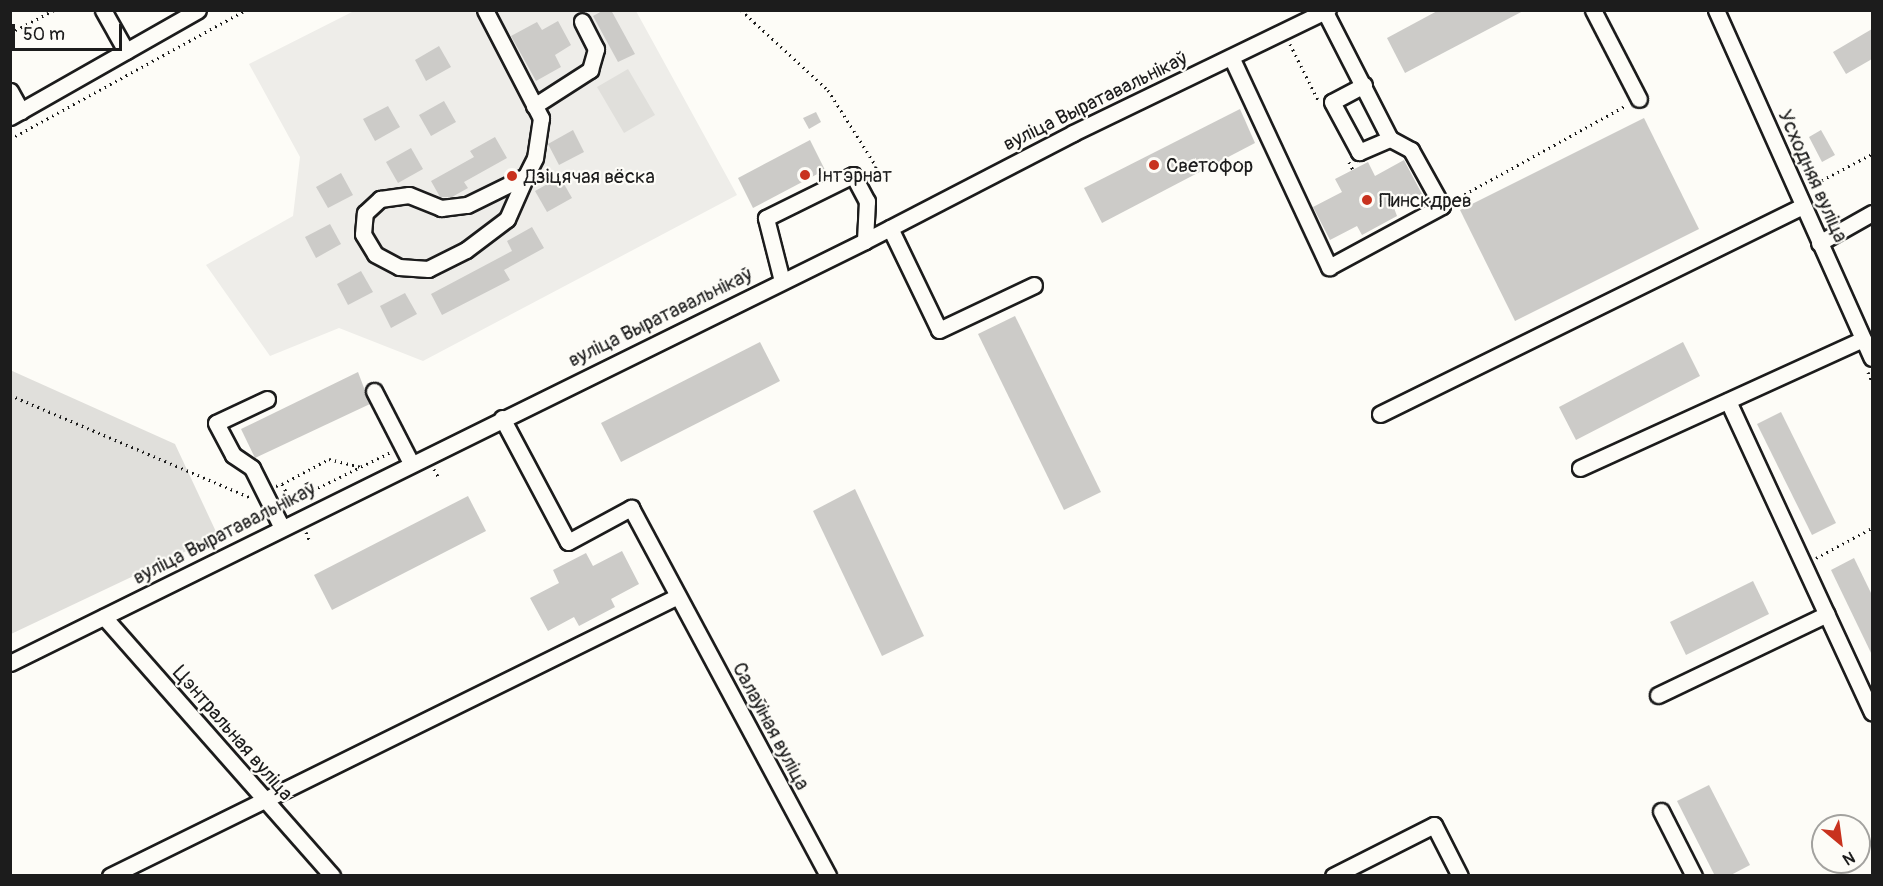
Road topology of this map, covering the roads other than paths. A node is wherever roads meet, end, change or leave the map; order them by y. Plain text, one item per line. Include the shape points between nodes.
1 (103, 10) edge
2 (198, 10) edge
3 (485, 10) edge
4 (1593, 10) edge
5 (1716, 10) edge
6 (1326, 11) edge
7 (582, 21) dead end
8 (126, 51) junction
9 (1232, 59) junction
10 (1364, 85) junction
11 (10, 91) edge
12 (1640, 99) road end
13 (534, 106) junction
14 (16, 114) edge
15 (1390, 139) junction
16 (526, 176) junction
17 (1803, 206) junction
18 (1872, 213) edge
19 (890, 228) junction
20 (865, 241) junction
21 (1819, 243) junction
22 (782, 281) junction
23 (1034, 285) dead end
24 (1863, 339) junction
25 (1872, 358) edge
26 (374, 391) dead end
27 (267, 399) dead end
28 (1728, 400) junction
29 (1380, 414) dead end
30 (502, 418) junction
31 (411, 463) junction
32 (1580, 468) dead end
33 (282, 528) junction
34 (678, 596) junction
35 (1827, 614) junction
36 (104, 617) junction
37 (10, 663) edge
38 (1658, 695) dead end
39 (1872, 712) edge
40 (262, 799) junction
41 (1661, 810) dead end
42 (110, 876) edge
43 (332, 876) edge
44 (828, 876) edge
45 (1333, 876) edge
46 (1460, 876) edge
47 (1694, 876) edge

1 - 8 street
2 - 8 street
3 - 13 street
4 - 12 street
5 - 17 street, Усходняя вуліца
6 - 9 street, вуліца Выратавальнікаў
6 - 10 street
7 - 13 street via 596,49 590,70
8 - 14 street
9 - 15 street via 1329,267 1442,206 1411,150
9 - 19 street, вуліца Выратавальнікаў via 1074,133
10 - 15 street
10 - 15 street via 1332,102 1359,152
11 - 14 street
13 - 16 street via 541,118 535,158
16 - 16 street via 507,219 466,250 428,269 399,267 375,254 363,234 365,213 380,199 409,195 441,207 467,205
17 - 21 street, Усходняя вуліца
17 - 29 street
18 - 21 street
19 - 20 street, вуліца Выратавальнікаў
19 - 23 street via 939,330
20 - 22 street, вуліца Выратавальнікаў
20 - 22 street via 867,201 853,175 766,218
21 - 24 street, Усходняя вуліца
22 - 30 street, вуліца Выратавальнікаў
24 - 25 street, Усходняя вуліца
24 - 28 street
26 - 31 street
27 - 33 street via 216,423 233,455 252,468
28 - 32 street
28 - 35 street
30 - 31 street, вуліца Выратавальнікаў
30 - 34 street, Салаўіная вуліца via 568,542 632,508
31 - 33 street, вуліца Выратавальнікаў
33 - 36 street, вуліца Выратавальнікаў
34 - 40 street
34 - 44 street, Салаўіная вуліца
35 - 38 street
35 - 39 street
36 - 37 street, вуліца Выратавальнікаў
36 - 40 street, Цэнтральная вуліца
40 - 42 street
40 - 43 street, Цэнтральная вуліца
41 - 47 street
45 - 46 street via 1434,825

